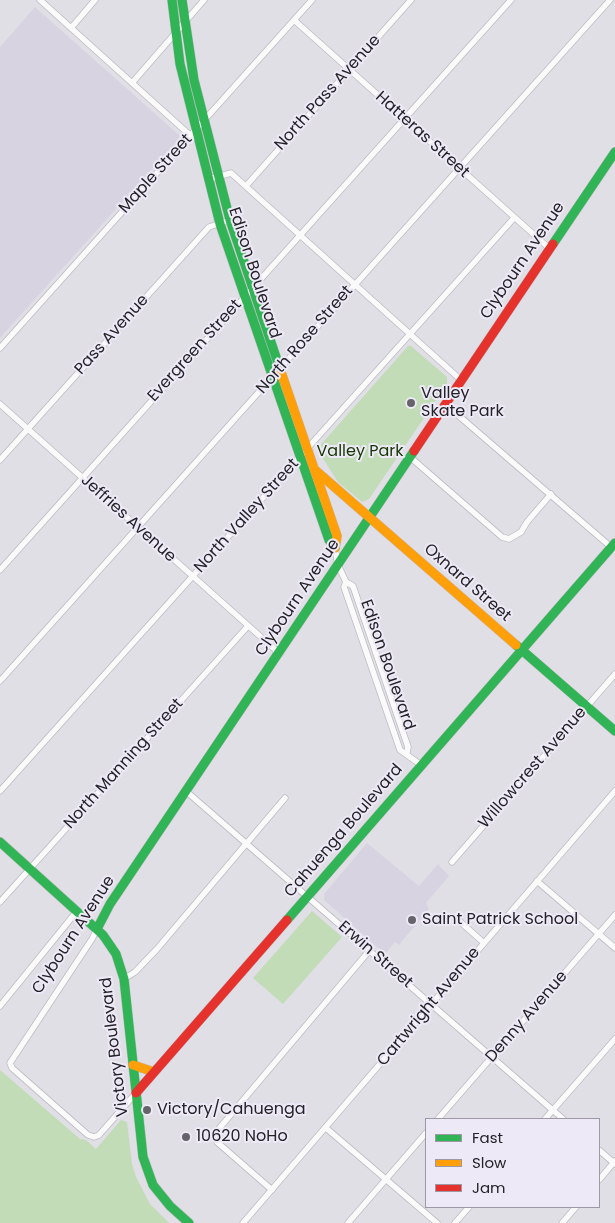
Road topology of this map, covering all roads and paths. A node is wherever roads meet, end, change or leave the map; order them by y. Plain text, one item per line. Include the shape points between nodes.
1 (40, 0) edge
2 (95, 0) edge
3 (172, 0) edge
4 (182, 0) edge
5 (204, 0) edge
6 (312, 0) edge
7 (411, 0) edge
8 (511, 0) edge
9 (610, 0) edge
10 (294, 20) junction
11 (184, 23) junction
12 (71, 28) junction
13 (176, 32) junction
14 (348, 69) junction
15 (132, 83) junction
16 (403, 118) junction
17 (204, 120) junction
18 (194, 133) junction
19 (615, 152) edge
20 (459, 168) junction
21 (219, 176) junction
22 (209, 179) junction
23 (246, 186) junction
24 (514, 218) junction
25 (230, 220) junction
26 (220, 224) junction
27 (299, 234) junction
28 (550, 249) junction
29 (355, 284) junction
30 (252, 287) junction
31 (244, 296) junction
32 (409, 334) junction
33 (0, 348) edge
34 (280, 368) junction
35 (273, 377) junction
36 (462, 380) junction
37 (0, 404) edge
38 (445, 404) junction
39 (28, 429) junction
40 (307, 448) junction
41 (300, 456) junction
42 (410, 457) junction
43 (0, 460) edge
44 (315, 470) junction
45 (83, 478) junction
46 (551, 494) junction
47 (369, 518) junction
48 (138, 528) junction
49 (613, 545) edge
50 (335, 548) junction
51 (338, 565) junction
52 (0, 570) edge
53 (192, 577) junction
54 (248, 626) junction
55 (522, 651) junction
56 (280, 654) junction
57 (615, 674) edge
58 (0, 680) edge
59 (586, 707) junction
60 (615, 731) edge
61 (420, 765) junction
62 (0, 791) edge
63 (615, 791) edge
64 (187, 792) junction
65 (285, 798) dead end
66 (0, 842) edge
67 (248, 844) junction
68 (452, 862) dead end
69 (30, 869) junction
70 (537, 881) junction
71 (308, 897) junction
72 (0, 902) edge
73 (77, 911) junction
74 (615, 915) edge
75 (457, 919) dead end
76 (97, 929) junction
77 (599, 934) junction
78 (484, 943) junction
79 (615, 948) edge
80 (369, 951) junction
81 (124, 979) junction
82 (432, 1004) junction
83 (0, 1006) edge
84 (615, 1039) edge
85 (492, 1057) junction
86 (133, 1064) junction
87 (154, 1072) junction
88 (136, 1093) junction
89 (553, 1110) junction
90 (439, 1118) edge
91 (547, 1118) edge
92 (562, 1118) edge
93 (326, 1128) junction
94 (425, 1134) edge
95 (94, 1136) joint
96 (600, 1151) edge
97 (614, 1162) edge
98 (386, 1179) junction
99 (600, 1179) edge
100 (272, 1190) junction
101 (468, 1208) edge
102 (575, 1208) edge
103 (189, 1223) edge
104 (243, 1223) edge
105 (348, 1223) edge
106 (436, 1223) edge
107 (455, 1223) edge
108 (562, 1223) edge

1 - 12 street
2 - 12 street
3 - 13 main road, Edison Boulevard
4 - 11 main road, Edison Boulevard
5 - 11 street
6 - 10 street, Maple Street
7 - 14 street, North Pass Avenue
8 - 16 street, Evergreen Street
9 - 20 street, North Rose Street
10 - 14 street, Hatteras Street
10 - 17 street, Maple Street
11 - 13 street
11 - 17 main road, Edison Boulevard
12 - 15 street
13 - 15 street
13 - 18 main road, Edison Boulevard
14 - 16 street, Hatteras Street
14 - 23 street, North Pass Avenue
15 - 18 street
16 - 20 street, Hatteras Street
16 - 27 street, Evergreen Street
17 - 18 street, Maple Street
17 - 21 main road, Edison Boulevard
18 - 22 main road, Edison Boulevard via 200,143
18 - 33 street, Maple Street
19 - 28 main road, Clybourn Avenue
20 - 24 street, Hatteras Street
20 - 29 street, North Rose Street
21 - 22 street
21 - 23 street via 231,173
21 - 25 main road, Edison Boulevard
22 - 26 main road, Edison Boulevard
23 - 27 street
24 - 28 street, Hatteras Street
24 - 32 street, North Valley Street
25 - 26 street, Pass Avenue
25 - 30 main road, Edison Boulevard
26 - 31 main road, Edison Boulevard
26 - 39 street, Pass Avenue via 209,227
27 - 29 street
27 - 30 street, Evergreen Street
28 - 36 main road, Clybourn Avenue
29 - 32 street
29 - 34 street, North Rose Street
30 - 31 street, Evergreen Street
30 - 34 main road, Edison Boulevard
31 - 35 main road, Edison Boulevard
31 - 45 street, Evergreen Street
32 - 36 street
32 - 40 street, North Valley Street
34 - 35 street, North Rose Street
34 - 40 main road, Edison Boulevard
35 - 41 main road, Edison Boulevard
35 - 48 street, North Rose Street
36 - 38 main road, Clybourn Avenue
37 - 39 street, Jeffries Avenue
38 - 42 main road, Clybourn Avenue
38 - 46 street
39 - 43 street, Pass Avenue
39 - 45 street, Jeffries Avenue
40 - 41 street, North Valley Street
40 - 44 main road, Edison Boulevard
41 - 44 main road, Oxnard Street
41 - 50 main road, Edison Boulevard via 328,540
41 - 53 street, North Valley Street
42 - 46 street via 502,537 509,539 522,532
42 - 47 main road, Clybourn Avenue
44 - 47 main road, Oxnard Street
44 - 50 main road, Edison Boulevard via 337,536
45 - 48 street, Jeffries Avenue
45 - 52 street, Evergreen Street
46 - 49 street
47 - 51 main road, Clybourn Avenue
47 - 55 main road, Oxnard Street
48 - 53 street, Jeffries Avenue
48 - 58 street, North Rose Street
49 - 55 main road, Cahuenga Boulevard
50 - 51 street, Edison Boulevard
51 - 56 main road, Clybourn Avenue
51 - 61 street, Edison Boulevard via 346,582 353,586 408,747 407,753
53 - 54 street, Jeffries Avenue
53 - 62 street, North Valley Street
54 - 56 street, Jeffries Avenue
54 - 69 street, North Manning Street
55 - 59 main road, Oxnard Street
55 - 61 main road, Cahuenga Boulevard
56 - 64 main road, Clybourn Avenue
57 - 59 street, Willowcrest Avenue
59 - 60 main road, Oxnard Street
59 - 68 street, Willowcrest Avenue
61 - 71 main road, Cahuenga Boulevard
63 - 70 street, Cartwright Avenue
64 - 67 street, Erwin Street
64 - 76 main road, Clybourn Avenue via 110,904
65 - 67 street
66 - 69 main road, Victory Boulevard
67 - 71 street, Erwin Street
67 - 81 street via 157,949
69 - 72 street, North Manning Street
69 - 73 main road, Victory Boulevard
70 - 77 street
70 - 78 street, Cartwright Avenue
71 - 80 street, Erwin Street
71 - 87 main road, Cahuenga Boulevard
73 - 76 main road, Victory Boulevard
73 - 83 street
74 - 77 street, Denny Avenue
75 - 78 street
76 - 81 main road, Victory Boulevard via 116,954
76 - 95 street, Clybourn Avenue via 10,1063 88,1135
77 - 79 street
77 - 85 street, Denny Avenue
78 - 82 street, Cartwright Avenue
80 - 82 street, Erwin Street
80 - 100 street via 216,1131 217,1142
81 - 86 main road, Victory Boulevard
82 - 85 street, Erwin Street
82 - 93 street, Cartwright Avenue
84 - 89 street
85 - 89 street, Erwin Street
85 - 90 street, Denny Avenue
86 - 87 main road
86 - 88 main road, Victory Boulevard
87 - 88 main road, Cahuenga Boulevard
88 - 95 street, Cahuenga Boulevard via 99,1135
88 - 103 main road, Victory Boulevard via 143,1157 152,1184
89 - 91 street
89 - 92 street, Erwin Street
93 - 98 street
93 - 100 street, Cartwright Avenue
94 - 98 street
96 - 97 street
97 - 99 street
98 - 105 street
98 - 106 street
100 - 104 street, Cartwright Avenue
101 - 107 street
102 - 108 street

